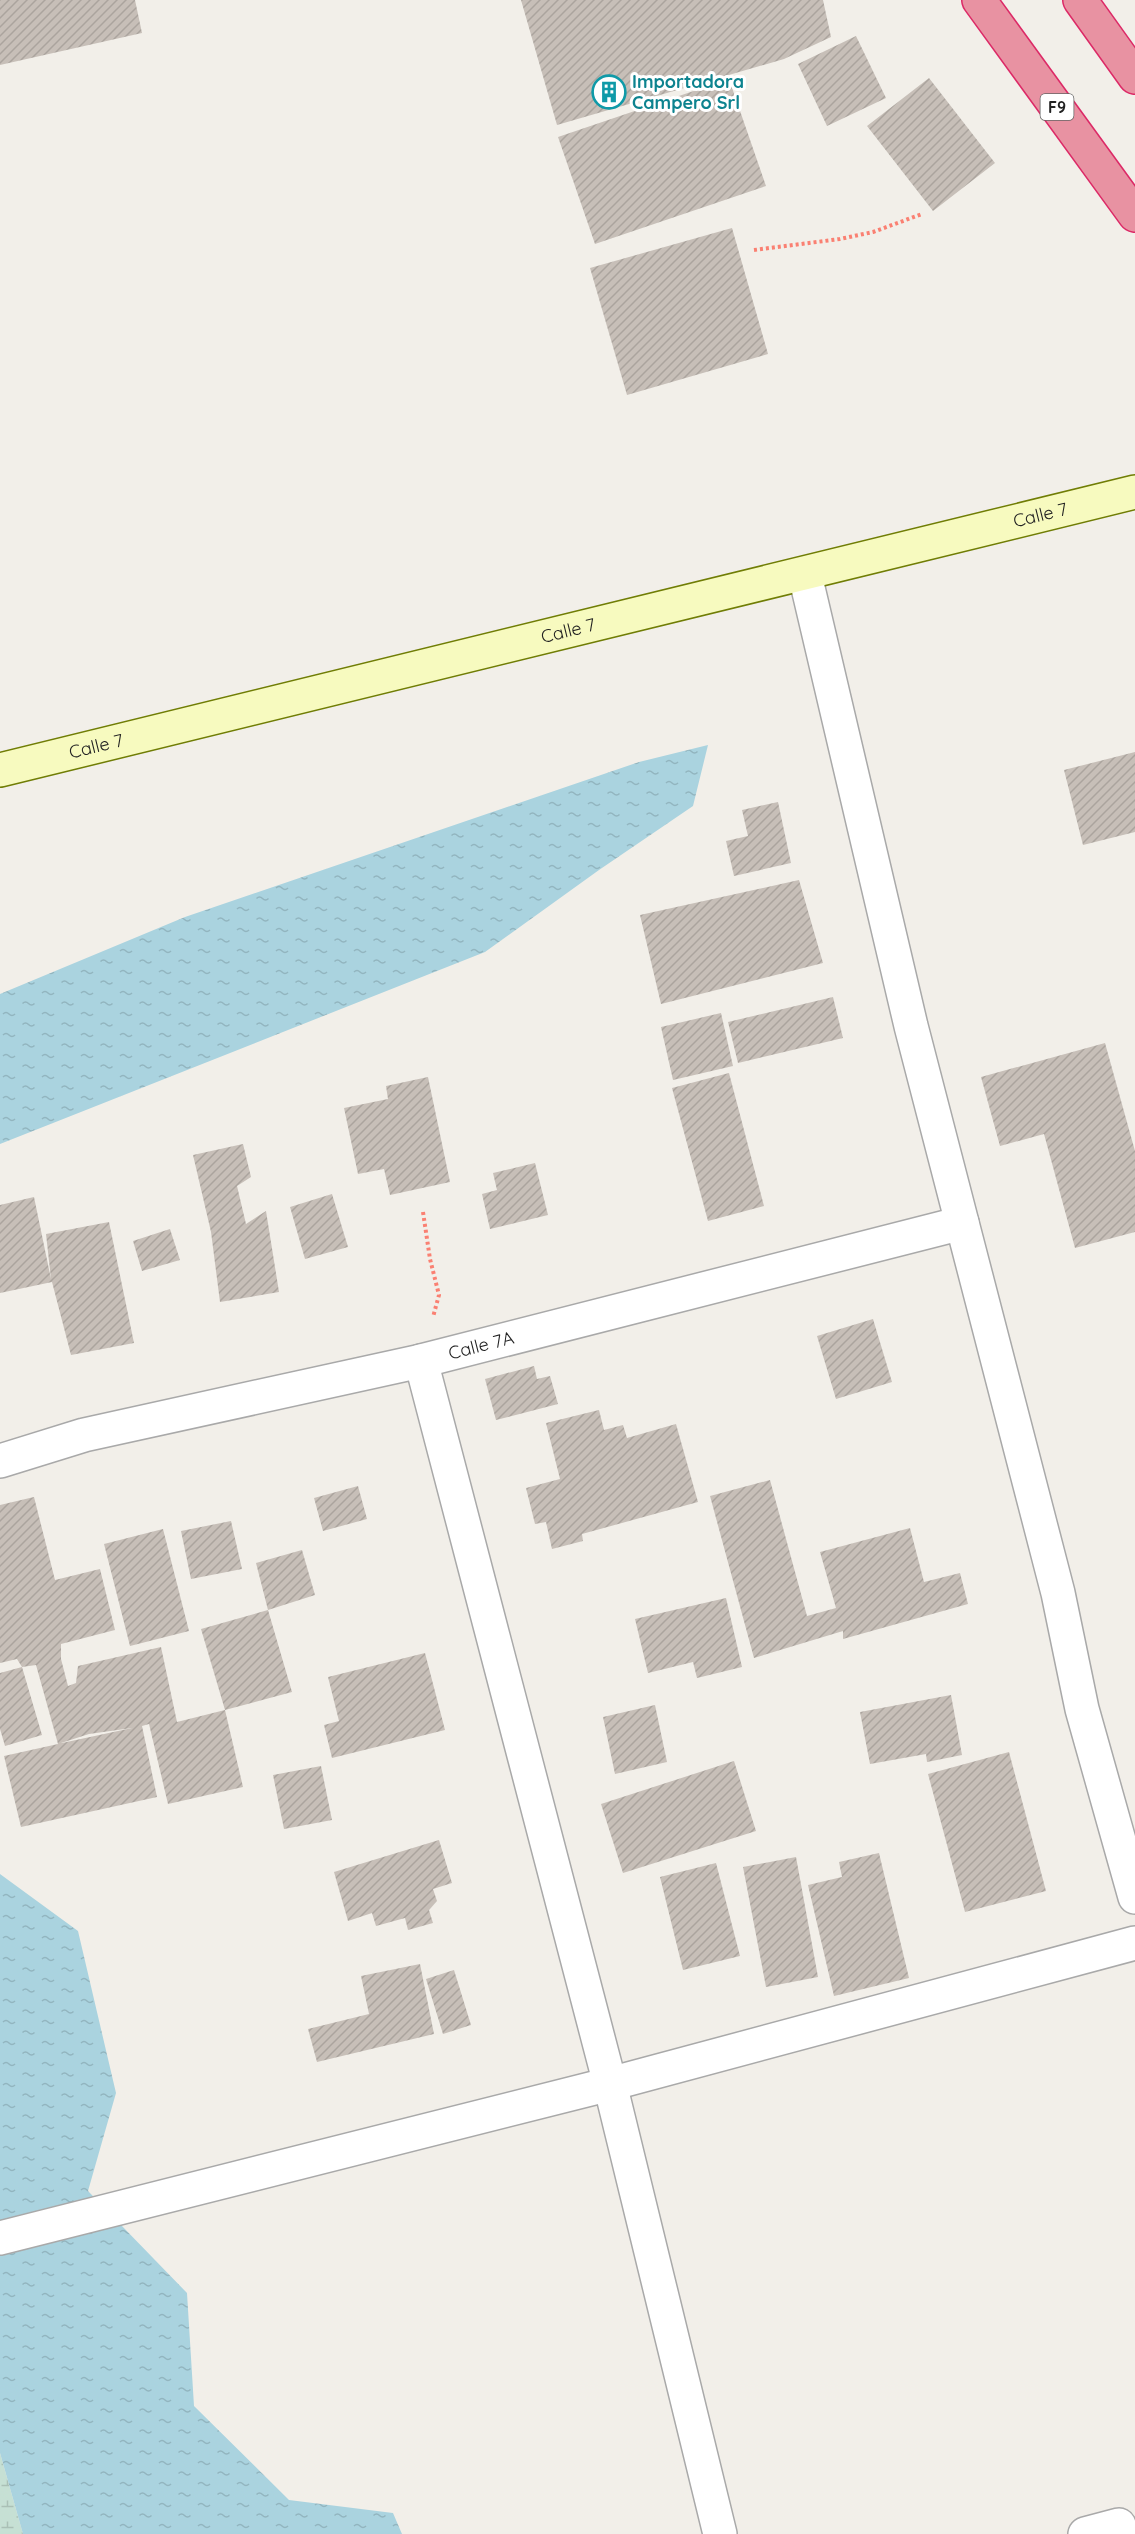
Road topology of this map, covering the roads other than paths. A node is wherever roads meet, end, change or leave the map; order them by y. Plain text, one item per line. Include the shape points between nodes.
1 (979, 0) edge
2 (1080, 0) edge
3 (1135, 77) edge
4 (1135, 215) edge
5 (1135, 492) edge
6 (805, 575) junction
7 (0, 770) edge
8 (962, 1223) junction
9 (421, 1361) junction
10 (0, 1461) edge
11 (1135, 1898) edge
12 (1135, 1943) edge
13 (610, 2084) junction
14 (0, 2238) edge
15 (1120, 2529) edge
16 (720, 2534) edge
17 (1085, 2534) edge

1 - 4 highway, F9
2 - 3 highway
5 - 6 street, Calle 7
6 - 7 street, Calle 7
6 - 8 street via 911,1026
8 - 9 street, Calle 7A
8 - 11 street via 1058,1593 1082,1709
9 - 10 street, Calle 7A via 84,1435
9 - 13 street
12 - 13 street
13 - 14 street
13 - 16 street
15 - 17 street

